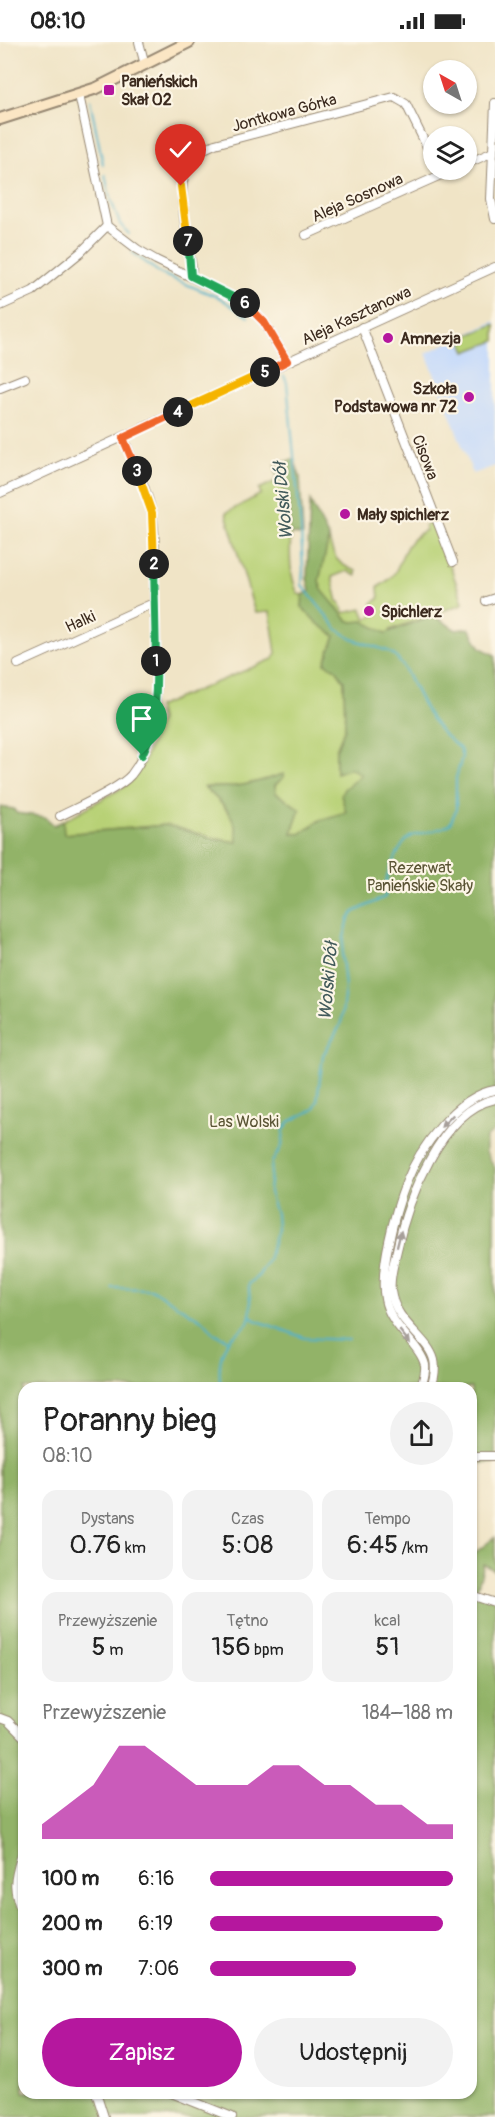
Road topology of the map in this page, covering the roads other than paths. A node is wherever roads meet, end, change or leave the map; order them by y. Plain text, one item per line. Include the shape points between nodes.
1 (189, 42) edge
2 (140, 45) edge
3 (156, 59) junction
4 (144, 65) junction
5 (80, 95) junction
6 (495, 103) edge
7 (0, 119) edge
8 (423, 139) edge
9 (493, 152) junction
10 (477, 159) edge
11 (423, 180) edge
12 (495, 219) edge
13 (107, 226) junction
14 (306, 235) dead end
15 (495, 267) edge
16 (191, 276) junction
17 (0, 306) edge
18 (362, 327) junction
19 (287, 361) junction
20 (25, 378) dead end
21 (0, 388) edge
22 (123, 438) junction
23 (0, 493) edge
24 (453, 562) dead end
25 (495, 598) edge
26 (486, 601) dead end
27 (154, 604) junction
28 (18, 664) dead end
29 (60, 816) dead end
30 (495, 1090) edge
31 (495, 1099) edge
32 (423, 1382) edge
33 (432, 1382) edge
34 (477, 1456) edge
35 (495, 1456) edge
36 (477, 1597) edge
37 (495, 1603) edge
38 (0, 1718) edge
39 (18, 1731) edge
40 (18, 1868) edge
41 (18, 1902) edge
42 (98, 2099) edge
43 (187, 2099) edge
44 (104, 2117) edge
45 (232, 2117) edge

1 - 3 street
2 - 3 street
2 - 4 street
3 - 4 street
4 - 5 street
5 - 7 street
5 - 13 street
6 - 9 street
8 - 16 street, Jontkowa Górka via 406,104 394,97 199,151 184,170 181,186
9 - 10 street
9 - 12 street
11 - 14 street, Aleja Sosnowa
13 - 16 street via 147,255
13 - 17 street via 33,291
15 - 18 street, Aleja Kasztanowa
16 - 19 street via 245,303 264,322
18 - 19 street, Aleja Kasztanowa
18 - 24 street, Cisowa
19 - 22 street, Aleja Kasztanowa
20 - 21 street
22 - 23 street, Aleja Kasztanowa
22 - 27 street via 152,513
25 - 26 street
27 - 28 street, Halki
27 - 29 street via 157,670 148,745 130,776
30 -> 32 street via 476,1097 439,1128 406,1183 391,1234 384,1277 385,1302 395,1324 424,1362
33 -> 31 street via 433,1358 395,1308 391,1291 395,1255 416,1185 438,1147 457,1122
34 - 35 street
36 - 37 street
38 - 39 street
40 - 41 street via 14,1882
42 - 44 street
43 - 45 street

